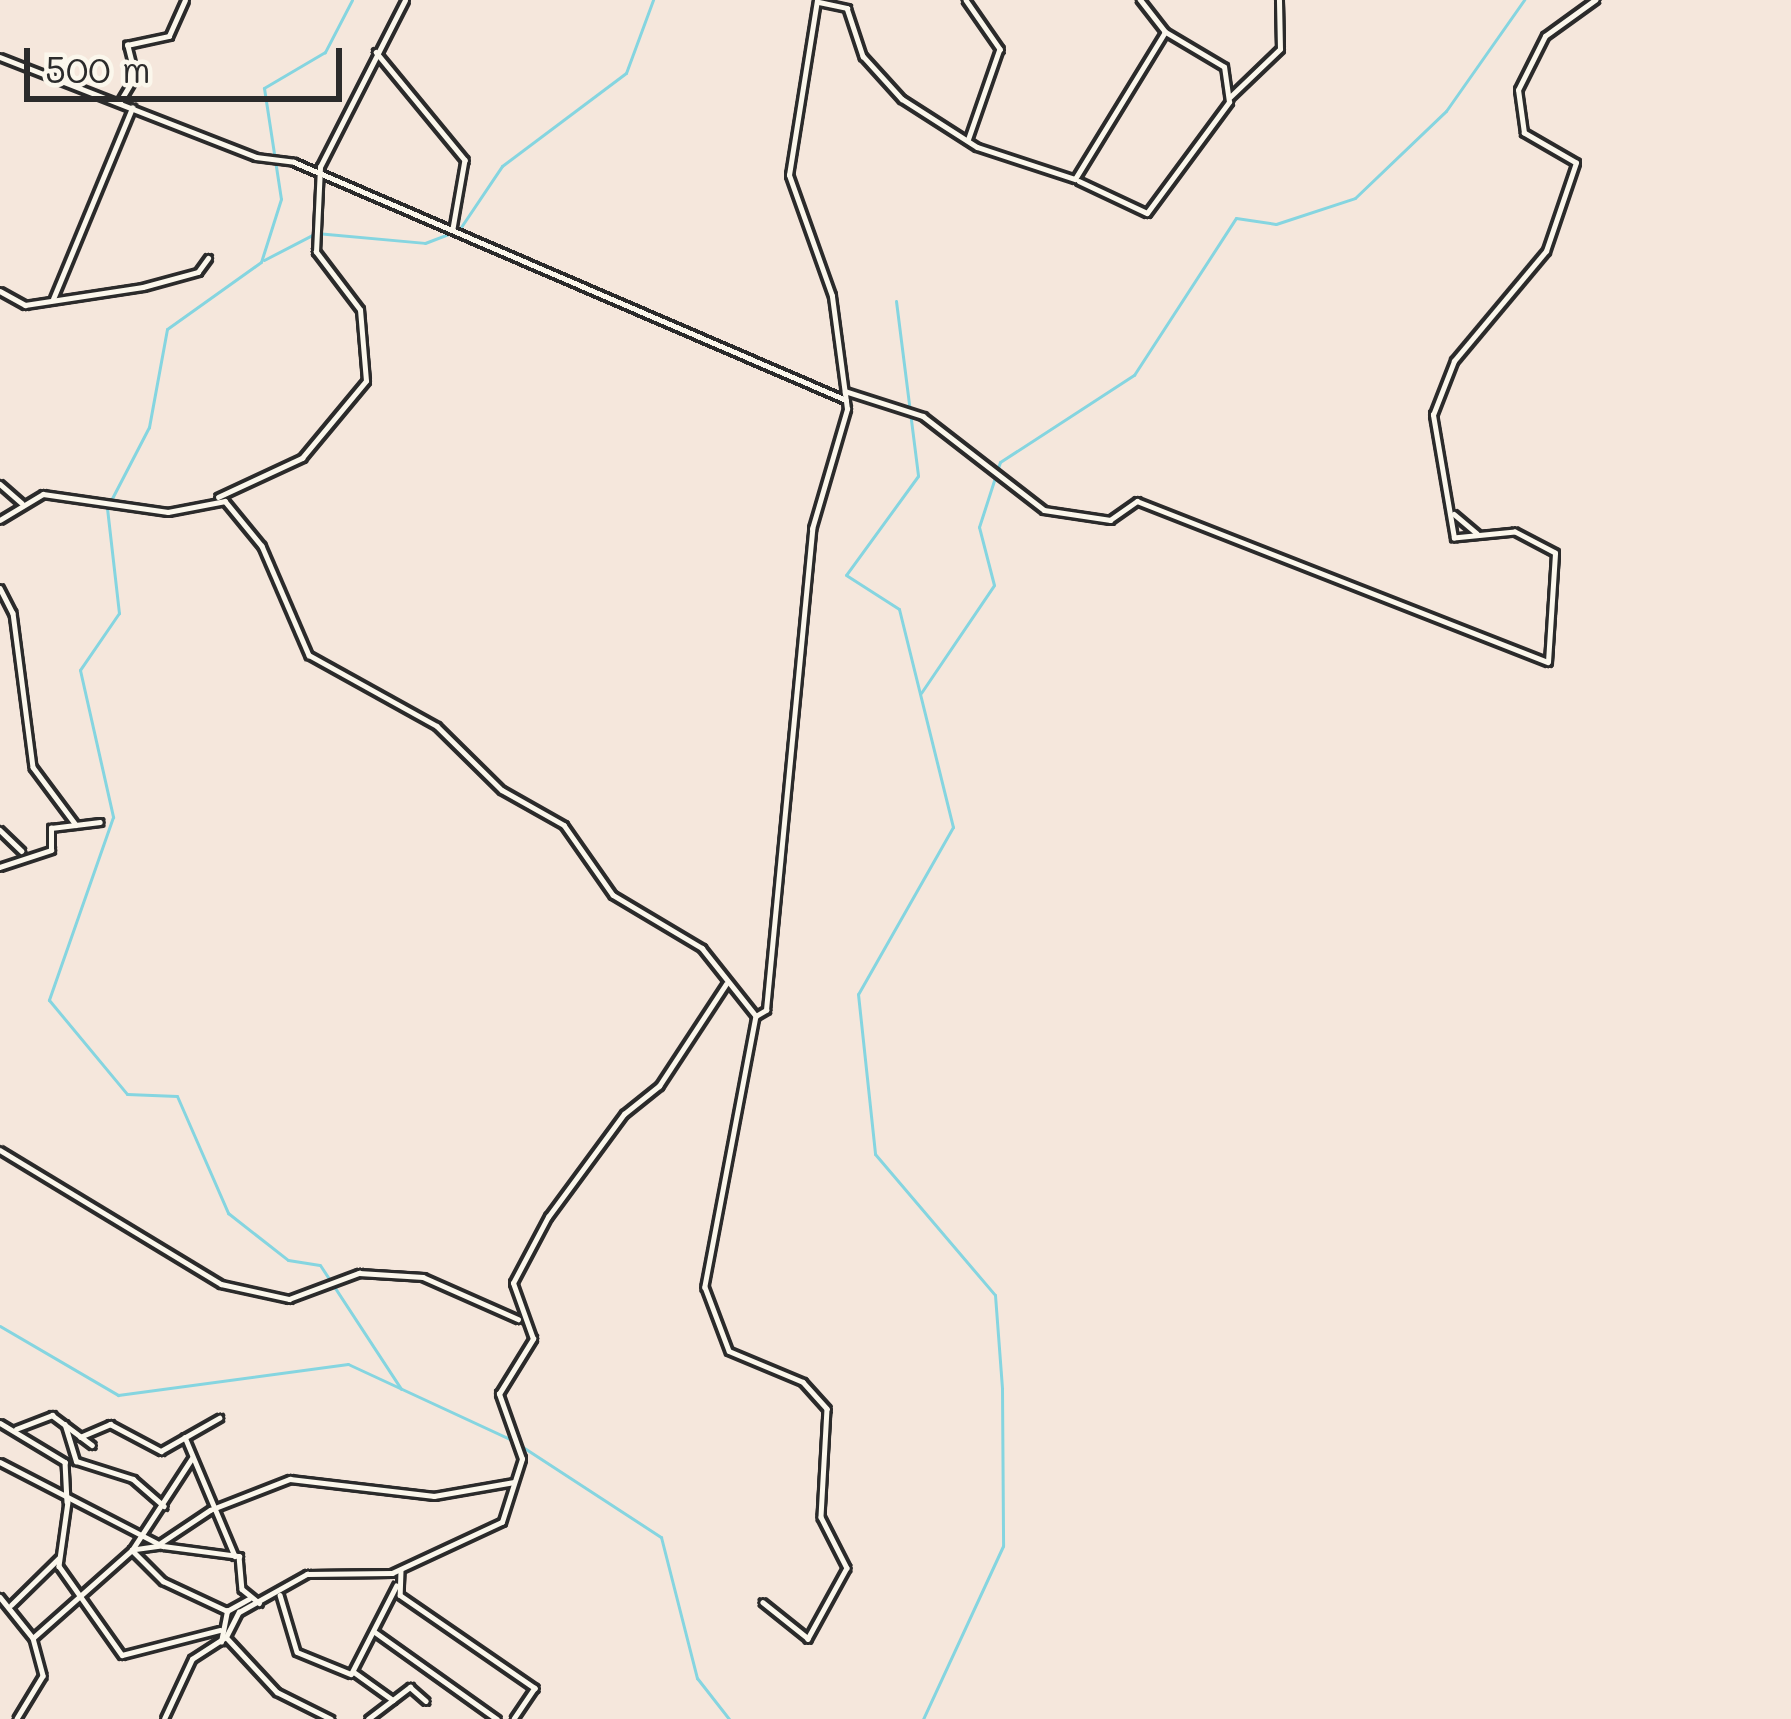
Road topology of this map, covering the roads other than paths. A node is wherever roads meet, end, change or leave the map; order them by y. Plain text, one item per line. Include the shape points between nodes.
1 (185, 0) edge
2 (405, 0) edge
3 (817, 0) edge
4 (966, 0) edge
5 (1140, 0) edge
6 (1280, 0) edge
7 (1595, 0) edge
8 (1166, 32) junction
9 (376, 52) junction
10 (0, 57) edge
11 (1231, 97) junction
12 (118, 104) junction
13 (132, 108) junction
14 (968, 141) junction
15 (321, 178) junction
16 (1076, 179) junction
17 (453, 229) junction
18 (208, 258) dead end
19 (1, 294) edge
20 (52, 299) junction
21 (845, 391) junction
22 (846, 400) junction
23 (0, 484) edge
24 (218, 497) junction
25 (22, 503) junction
26 (1454, 514) junction
27 (0, 520) edge
28 (1481, 535) junction
29 (0, 588) edge
30 (100, 822) dead end
31 (76, 825) junction
32 (0, 830) edge
33 (24, 852) junction
34 (0, 867) edge
35 (726, 984) junction
36 (756, 1016) junction
37 (0, 1150) edge
38 (518, 1319) junction
39 (219, 1418) dead end
40 (0, 1423) edge
41 (65, 1424) junction
42 (16, 1429) junction
43 (80, 1437) junction
44 (185, 1437) junction
45 (92, 1445) dead end
46 (192, 1458) junction
47 (0, 1462) edge
48 (514, 1482) junction
49 (68, 1502) junction
50 (164, 1506) junction
51 (210, 1510) junction
52 (130, 1529) junction
53 (141, 1536) junction
54 (161, 1545) junction
55 (133, 1549) junction
56 (236, 1556) junction
57 (58, 1559) junction
58 (402, 1568) junction
59 (396, 1586) junction
60 (242, 1589) junction
61 (280, 1595) junction
62 (0, 1598) edge
63 (86, 1599) junction
64 (249, 1599) junction
65 (237, 1600) junction
66 (763, 1603) dead end
67 (265, 1605) junction
68 (9, 1606) junction
69 (241, 1611) junction
70 (227, 1612) junction
71 (220, 1630) junction
72 (375, 1632) junction
73 (33, 1638) junction
74 (223, 1640) junction
75 (354, 1672) junction
76 (393, 1700) junction
77 (426, 1701) dead end
78 (17, 1719) edge
79 (164, 1719) edge
80 (331, 1719) edge
81 (368, 1719) edge
82 (497, 1719) edge
83 (514, 1719) edge

1 - 12 street via 169,37 127,45 135,76
2 - 9 street
3 - 14 street via 848,8 866,60
3 - 21 street via 789,175 832,296
4 - 14 street via 1000,49
5 - 8 street
6 - 11 street via 1280,49
7 - 26 street via 1545,37 1521,78 1524,133 1575,157 1575,174 1539,265 1441,385 1433,421
8 - 11 street via 1224,67
8 - 16 street
9 - 15 street via 366,88 328,138
9 - 17 street via 465,160
10 - 12 street
11 - 16 street via 1147,213
12 - 13 street
13 - 15 street
13 - 20 street
14 - 16 street
15 - 17 street
15 - 24 street via 316,252 360,310 366,381 302,458
17 - 22 street
18 - 20 street via 199,272 172,271 147,286
19 - 20 street via 25,305
21 - 22 street
21 - 28 street via 923,416 1044,510 1110,520 1137,501 1547,662 1553,549 1515,532
22 - 36 street via 812,530 766,1010
23 - 25 street
24 - 25 street via 168,512 43,494
24 - 35 street via 262,546 309,656 437,726 502,790 564,825 613,895 702,948
25 - 27 street
26 - 28 street
26 - 28 street via 1454,538
29 - 31 street via 13,613 33,767
30 - 31 street
31 - 33 street via 51,828 47,853
32 - 33 street
33 - 34 street
35 - 36 street
35 - 38 street via 658,1086 624,1114 548,1217 511,1291
36 - 66 street via 705,1287 729,1351 802,1382 827,1409 821,1517 847,1568 808,1639
37 - 38 street via 221,1284 289,1298 359,1273 423,1277
38 - 48 street via 533,1339 499,1394 521,1449
39 - 44 street
40 - 42 street
41 - 42 street via 48,1414
41 - 43 street
41 - 50 street via 76,1461 133,1479
42 - 49 street via 64,1462
43 - 44 street via 110,1424 157,1451
43 - 45 street
44 - 46 street
46 - 50 street
46 - 51 street
47 - 49 street
48 - 51 street via 434,1496 290,1479
48 - 58 street via 502,1522
49 - 52 street
49 - 57 street
50 - 53 street
51 - 54 street
51 - 56 street
52 - 53 street
52 - 55 street
53 - 54 street
53 - 55 street
54 - 55 street
54 - 56 street
55 - 63 street
55 - 70 street via 163,1580
56 - 60 street
57 - 63 street
57 - 68 street
58 - 59 street
58 - 61 street via 312,1572
59 - 72 street
59 - 83 street via 534,1686
60 - 64 street
60 - 65 street
61 - 67 street
61 - 75 street via 297,1652
62 - 68 street
63 - 71 street via 132,1660
63 - 73 street
64 - 65 street
64 - 67 street
64 - 69 street
65 - 70 street
67 - 69 street
68 - 73 street
69 - 74 street
70 - 71 street
71 - 74 street
72 - 75 street
72 - 82 street
73 - 78 street via 43,1681
74 - 79 street via 192,1659
74 - 80 street via 277,1692
75 - 76 street
76 - 77 street via 410,1688
76 - 81 street

